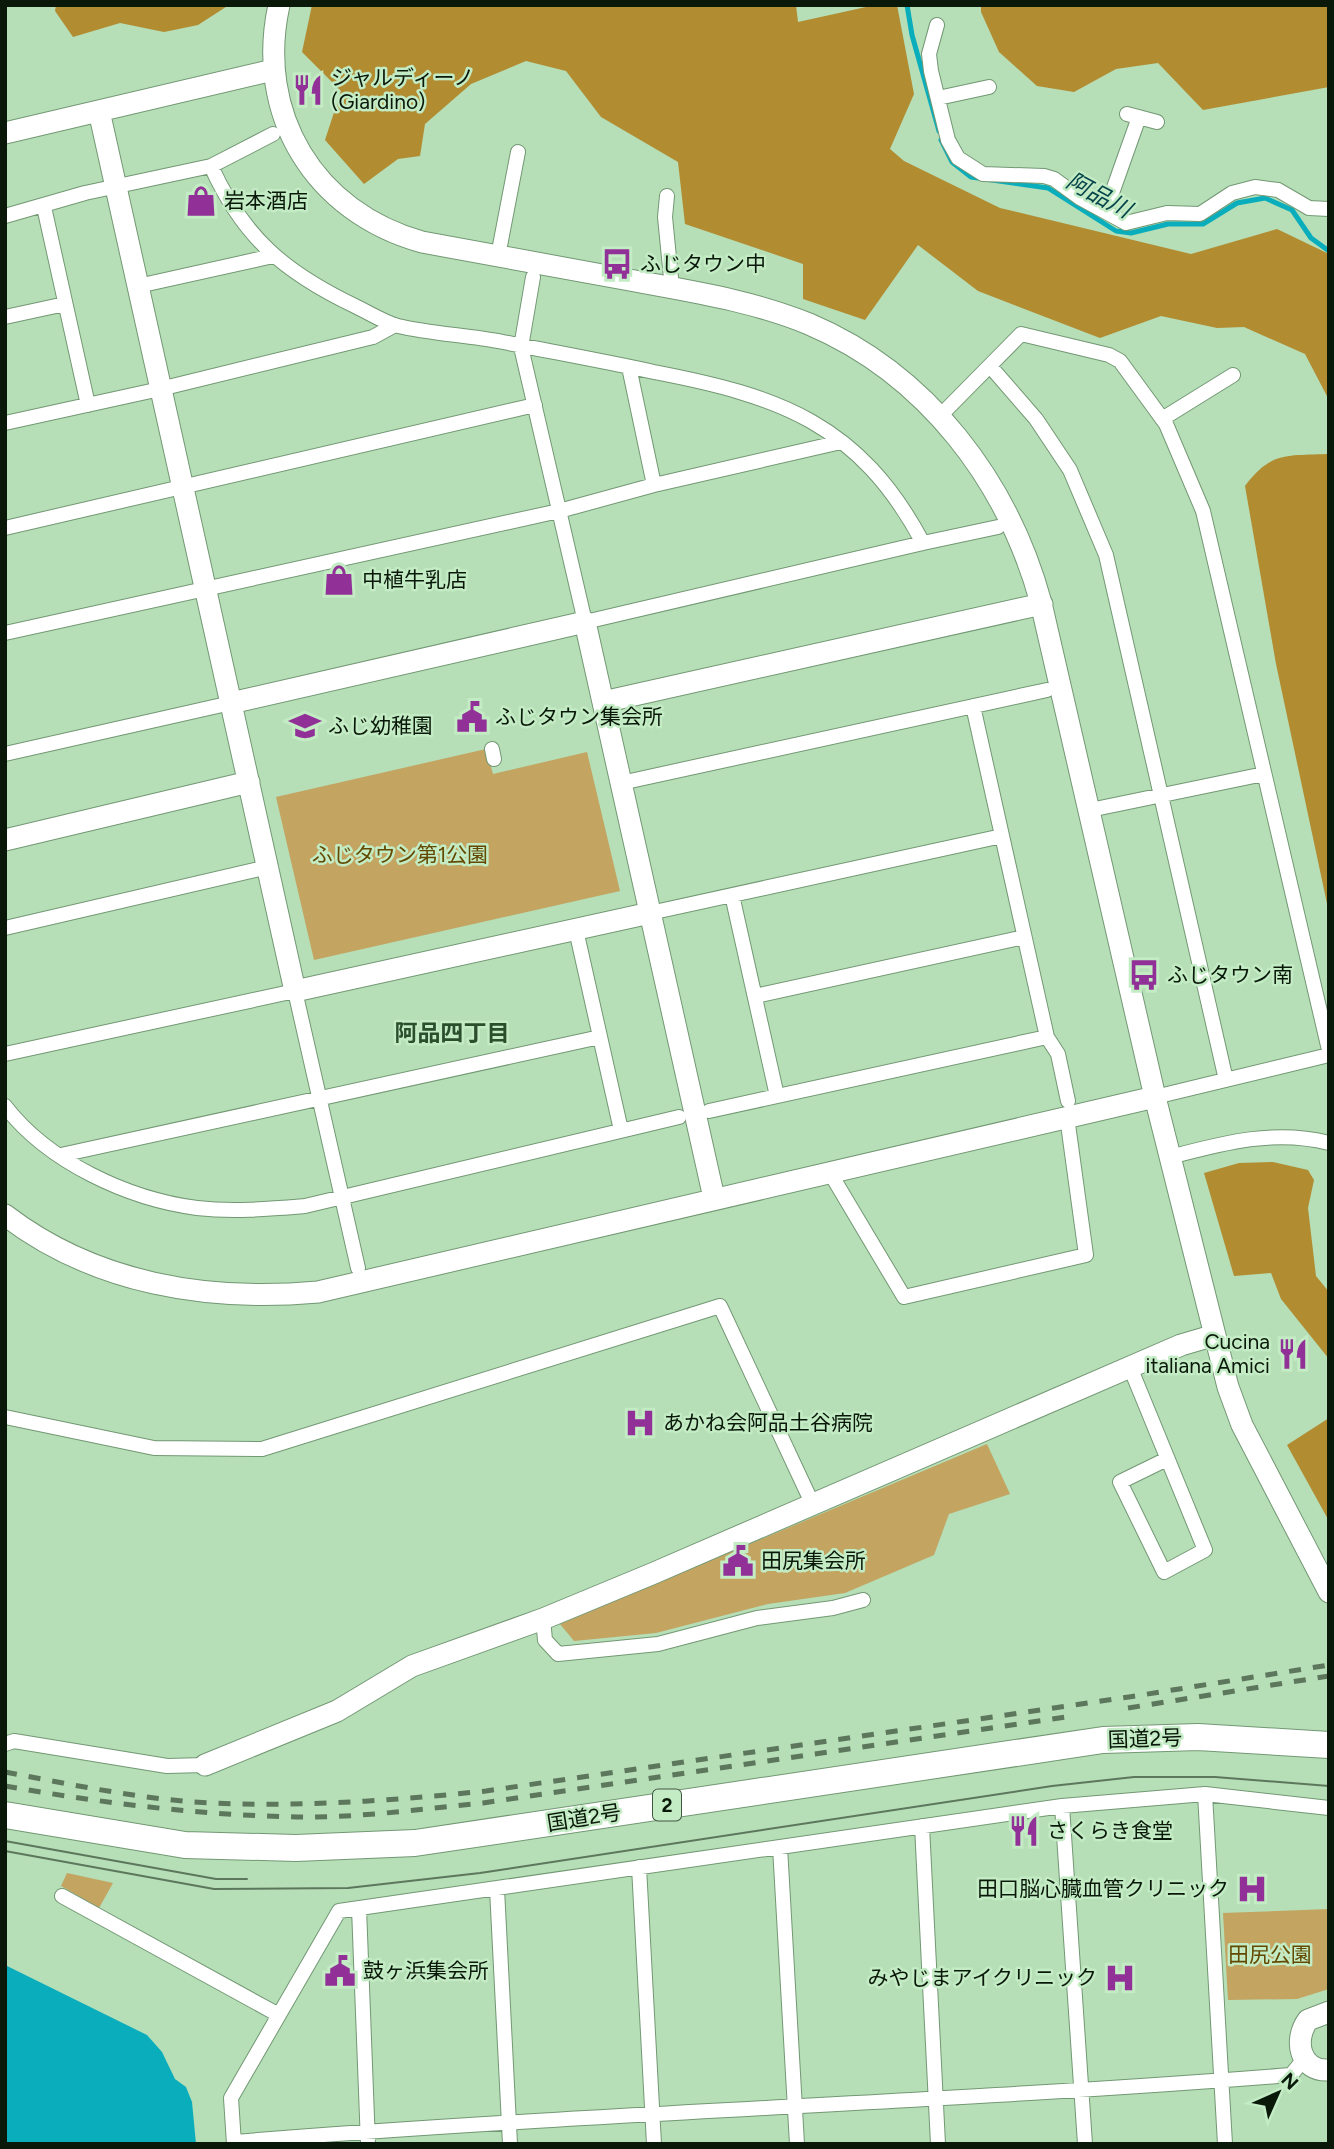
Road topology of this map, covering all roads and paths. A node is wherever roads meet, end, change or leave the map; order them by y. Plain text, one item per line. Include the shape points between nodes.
1 (279, 5) edge
2 (937, 25) dead end
3 (273, 70) junction
4 (989, 88) dead end
5 (938, 98) junction
6 (99, 111) junction
7 (1157, 122) dead end
8 (5, 133) edge
9 (273, 134) dead end
10 (517, 152) dead end
11 (211, 166) junction
12 (115, 186) junction
13 (667, 196) dead end
14 (44, 207) junction
15 (1329, 209) edge
16 (1106, 211) junction
17 (5, 216) edge
18 (274, 256) junction
19 (498, 256) junction
20 (533, 277) dead end
21 (138, 286) junction
22 (672, 288) junction
23 (65, 304) junction
24 (5, 317) edge
25 (396, 325) junction
26 (521, 346) junction
27 (990, 366) junction
28 (629, 367) junction
29 (1233, 375) dead end
30 (160, 389) junction
31 (88, 405) junction
32 (535, 405) junction
33 (940, 416) junction
34 (1162, 419) junction
35 (5, 423) edge
36 (841, 442) junction
37 (654, 485) junction
38 (183, 489) junction
39 (559, 511) junction
40 (998, 527) dead end
41 (5, 528) edge
42 (923, 543) junction
43 (205, 589) junction
44 (1042, 604) junction
45 (585, 622) junction
46 (5, 633) edge
47 (1047, 690) dead end
48 (603, 702) junction
49 (230, 703) junction
50 (973, 706) junction
51 (5, 754) edge
52 (1264, 774) junction
53 (248, 782) junction
54 (621, 783) junction
55 (1163, 795) junction
56 (1090, 810) junction
57 (1002, 836) junction
58 (5, 840) edge
59 (268, 867) junction
60 (732, 895) junction
61 (650, 913) junction
62 (5, 928) edge
63 (576, 930) junction
64 (1024, 937) junction
65 (295, 991) junction
66 (755, 996) junction
67 (600, 1037) junction
68 (1047, 1037) junction
69 (1329, 1053) edge
70 (5, 1054) edge
71 (1226, 1080) junction
72 (777, 1096) junction
73 (1154, 1097) junction
74 (320, 1099) junction
75 (5, 1106) edge
76 (1067, 1109) junction
77 (709, 1111) dead end
78 (679, 1117) dead end
79 (621, 1130) junction
80 (1329, 1143) edge
81 (61, 1155) junction
82 (1170, 1157) junction
83 (829, 1171) junction
84 (341, 1197) junction
85 (713, 1198) junction
86 (5, 1215) edge
87 (358, 1268) dead end
88 (1215, 1335) junction
89 (1130, 1367) junction
90 (5, 1417) edge
91 (1167, 1459) junction
92 (813, 1505) junction
93 (1329, 1592) edge
94 (863, 1600) dead end
95 (543, 1619) junction
96 (5, 1744) edge
97 (1329, 1745) edge
98 (205, 1765) joint
99 (1205, 1794) junction
100 (1062, 1806) junction
101 (1329, 1808) edge
102 (5, 1815) edge
103 (922, 1826) junction
104 (780, 1847) junction
105 (639, 1867) junction
106 (497, 1889) junction
107 (62, 1896) dead end
108 (359, 1908) junction
109 (1329, 2012) edge
110 (277, 2014) junction
111 (1304, 2059) junction
112 (1329, 2070) edge
113 (1221, 2080) junction
114 (1082, 2090) junction
115 (936, 2100) junction
116 (795, 2108) junction
117 (653, 2113) junction
118 (509, 2123) junction
119 (368, 2138) edge
120 (234, 2143) edge
121 (510, 2144) edge
122 (654, 2144) edge
123 (797, 2144) edge
124 (939, 2144) edge
125 (1085, 2144) edge
126 (1225, 2144) edge

1 - 3 street via 272,36
2 - 5 street via 929,54
3 - 6 street
3 - 19 street via 281,110 296,145 317,176 344,203 375,224 410,239
4 - 5 street
5 - 16 street via 952,149 965,165 983,174 1049,177
6 - 8 street
6 - 12 street
7 - 16 street via 1133,116
9 - 11 street
10 - 19 street
11 - 12 street
11 - 18 street via 244,226
12 - 14 street
12 - 21 street
13 - 22 street
14 - 17 street
14 - 23 street
15 - 16 street via 1310,208 1278,190 1255,187 1232,193 1200,214 1167,213 1126,223
18 - 21 street
18 - 25 street via 328,293
19 - 22 street
20 - 26 street
21 - 30 street
22 - 33 street via 753,304 811,325 891,373
23 - 24 street
23 - 31 street
25 - 26 street
25 - 30 street via 373,337
26 - 28 street
26 - 32 street
27 - 33 street
27 - 34 street via 1021,334 1109,355 1120,361
27 - 55 street via 1054,444 1096,526
28 - 36 street via 749,393 799,414
28 - 37 street
29 - 34 street
30 - 31 street
30 - 38 street
31 - 35 street
32 - 38 street
32 - 39 street
33 - 44 street via 994,488 1022,544
34 - 52 street via 1203,511
36 - 37 street
36 - 42 street via 883,482
37 - 39 street
38 - 41 street
38 - 43 street
39 - 43 street
39 - 45 street
40 - 42 street
42 - 45 street
43 - 46 street
43 - 49 street
44 - 48 street
44 - 56 street
45 - 48 street
45 - 49 street
47 - 50 street
48 - 54 street
49 - 51 street
49 - 53 street
50 - 54 street
50 - 57 street
52 - 55 street
52 - 69 street
53 - 58 street
53 - 59 street
54 - 61 street
55 - 56 street
55 - 71 street
56 - 73 street
57 - 60 street
57 - 64 street
59 - 62 street
59 - 65 street
60 - 61 street
60 - 66 street
61 - 63 street
61 - 85 street
63 - 65 street
63 - 67 street
64 - 66 street
64 - 68 street
65 - 70 street
65 - 74 street
66 - 72 street
67 - 74 street
67 - 79 street
68 - 72 street
68 - 76 street via 1058,1054
69 - 71 street
71 - 73 street
72 - 77 street
73 - 76 street
73 - 82 street
74 - 81 street
74 - 84 street
75 - 81 street
76 - 83 street
76 - 83 street via 1086,1255 904,1297
78 - 79 street
79 - 84 street
80 - 82 street via 1295,1137 1247,1139
81 - 84 street via 124,1188 195,1208 251,1211
82 - 88 street
83 - 85 street
84 - 87 street
85 - 86 street via 362,1283 272,1296 215,1294 136,1280 52,1245
88 - 89 street
88 - 93 street via 1241,1425
89 - 91 street
89 - 92 street
90 - 92 street via 155,1448 262,1449 720,1306
91 - 91 street via 1205,1550 1164,1572 1120,1482
92 - 95 street
94 - 95 street via 757,1618 658,1644 558,1654 545,1640
95 - 98 street via 412,1666 337,1711
96 - 98 street via 14,1741 167,1766
97 - 102 highway, 国道2号 / 2 via 1198,1737 1102,1740 415,1843 296,1848 185,1844
99 - 100 street
99 - 101 street
99 - 113 street
100 - 103 street
100 - 114 street
103 - 104 street
103 - 115 street
104 - 105 street
104 - 116 street
105 - 106 street
105 - 117 street
106 - 108 street
106 - 118 street
107 - 110 street
108 - 110 street via 339,1911
108 - 119 street
109 - 111 street via 1302,2027
110 - 120 street via 231,2098
111 - 112 street via 1317,2070
111 - 113 street via 1291,2075
113 - 114 street
113 - 126 street
114 - 115 street
114 - 125 street
115 - 116 street
115 - 124 street
116 - 117 street
116 - 123 street
117 - 118 street
117 - 122 street
118 - 119 street
118 - 121 street
119 - 120 street

